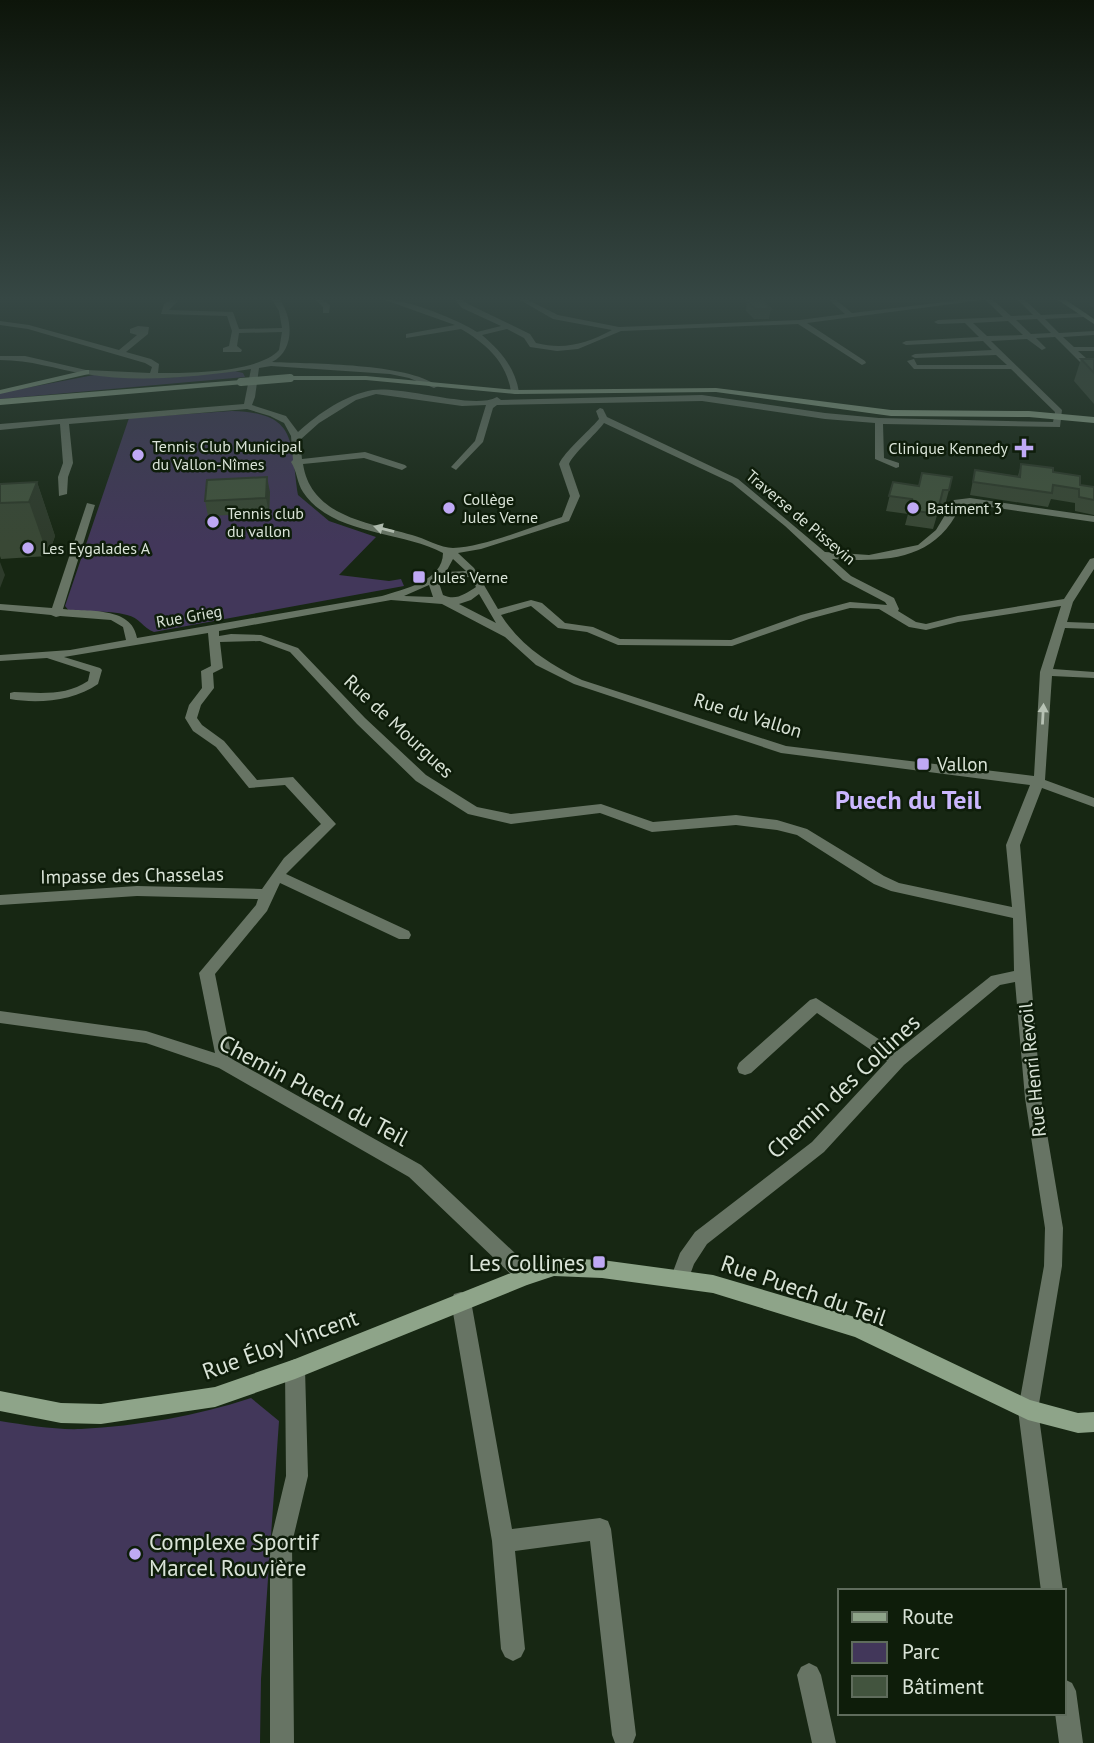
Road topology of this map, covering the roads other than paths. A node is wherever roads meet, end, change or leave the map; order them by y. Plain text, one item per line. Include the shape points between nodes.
1 (46, 381) edge
2 (249, 381) edge
3 (253, 381) edge
4 (394, 381) edge
5 (423, 381) edge
6 (513, 381) edge
7 (1029, 381) edge
8 (434, 386) junction
9 (0, 392) edge
10 (497, 392) junction
11 (515, 392) junction
12 (0, 402) edge
13 (597, 402) junction
14 (496, 403) junction
15 (247, 406) junction
16 (603, 419) junction
17 (1094, 419) edge
18 (64, 421) junction
19 (287, 421) junction
20 (316, 421) junction
21 (878, 421) junction
22 (1060, 426) junction
23 (0, 427) edge
24 (296, 439) junction
25 (296, 462) junction
26 (896, 465) dead end
27 (402, 467) dead end
28 (456, 467) dead end
29 (62, 494) dead end
30 (90, 505) dead end
31 (1094, 519) edge
32 (477, 547) junction
33 (448, 552) junction
34 (824, 555) junction
35 (461, 560) junction
36 (1094, 561) edge
37 (473, 574) junction
38 (1090, 574) edge
39 (439, 575) junction
40 (481, 588) junction
41 (384, 598) junction
42 (444, 602) junction
43 (1068, 602) junction
44 (0, 607) edge
45 (895, 613) junction
46 (56, 614) junction
47 (495, 614) junction
48 (1060, 625) junction
49 (1094, 626) edge
50 (214, 634) junction
51 (508, 635) junction
52 (132, 642) junction
53 (50, 656) junction
54 (0, 658) edge
55 (1046, 672) junction
56 (1094, 675) edge
57 (14, 696) dead end
58 (1038, 782) junction
59 (1094, 803) edge
60 (278, 876) junction
61 (266, 894) junction
62 (0, 900) edge
63 (1020, 914) junction
64 (404, 936) dead end
65 (1022, 975) junction
66 (0, 1017) edge
67 (898, 1060) junction
68 (225, 1063) junction
69 (745, 1068) dead end
70 (526, 1276) junction
71 (680, 1278) junction
72 (461, 1301) junction
73 (295, 1369) junction
74 (0, 1401) edge
75 (1028, 1410) junction
76 (1094, 1422) edge
77 (503, 1541) junction
78 (1052, 1589) edge
79 (513, 1649) dead end
80 (809, 1675) dead end
81 (1066, 1708) edge
82 (624, 1735) dead end
83 (282, 1743) edge
84 (824, 1743) edge
85 (1070, 1743) edge

1 - 9 main road
2 - 12 main road, bridge
3 - 15 street
4 - 8 main road, bridge
5 - 8 street
6 - 11 street
7 - 22 street via 1059,412
8 - 10 main road
10 - 11 main road
10 - 14 street
11 - 22 main road via 716,390 891,412 1029,414
13 - 14 street
13 - 16 street
13 - 21 street via 702,398
14 - 20 street via 462,404 364,393
14 - 28 street via 489,407 479,442
15 - 18 street
15 - 19 street
16 - 32 street via 564,464 575,496 566,519
16 - 34 street, Traverse de Pissevin via 725,475
17 - 22 main road
18 - 23 street
18 - 29 street via 68,463
19 - 20 street
19 - 24 street, Rue du Vallon
20 - 24 street
21 - 22 street
21 - 26 street via 880,459
24 - 25 street, Rue du Vallon
25 - 27 street via 365,455
33 -> 25 street, Rue du Vallon via 330,510 307,492
30 - 46 street
31 - 34 street via 970,500 957,502 940,532 921,547 869,558
32 - 33 street
32 - 35 street
33 - 35 street, Rue du Vallon
33 - 39 street
34 - 45 street, Traverse de Pissevin via 847,578 890,600
35 - 37 street, Rue du Vallon
36 - 38 street, Rue Henri Revoil
37 - 39 street, Rue Grieg
37 - 40 street, Rue du Vallon
38 - 43 street, Rue Henri Revoil
39 - 41 street, Rue Grieg via 416,589
39 - 42 street via 434,591
40 - 42 street, Rue Grieg via 467,598
40 - 47 street, Rue du Vallon
41 - 42 street, Rue Grieg
41 - 50 street, Rue Grieg
42 - 51 street, Rue du Vallon
43 - 45 street via 926,627 913,625
43 - 48 street, Rue Henri Revoil
44 - 46 street
45 - 47 street via 881,606 850,605 732,643 618,642 589,629 562,626 531,603
46 - 52 street via 127,621
47 - 51 street, Rue du Vallon
48 - 49 street
48 - 55 street, Rue Henri Revoil
50 - 52 street, Rue Grieg
50 - 60 street via 217,668 207,671 208,688 195,705 191,718 197,728 220,744 254,785 288,780 330,824 289,859
50 - 63 street, Rue de Mourgues via 261,638 294,650 422,778 486,816 525,819 601,808 652,827 736,820 777,825 802,832 897,887
51 - 58 street, Rue du Vallon via 527,655 578,682 785,750
52 - 53 street, Rue Grieg
53 - 54 street, Rue Grieg
53 - 57 street via 96,670 94,682 84,690 61,695
55 - 56 street
58 -> 55 street, Rue Henri Revoil
58 - 59 street, Rue du Vallon
58 - 63 street, Rue Henri Revoil via 1013,845
60 - 61 street
60 - 64 street
61 - 62 street, Impasse des Chasselas via 137,891
61 - 68 street via 262,908 207,973
63 - 65 street, Rue Henri Revoil
65 - 67 street, Chemin des Collines via 996,980
65 - 75 street, Rue Henri Revoil via 1033,1098 1054,1228 1053,1265
66 - 68 street, Chemin Puech du Teil via 146,1037
67 - 69 street via 816,1003
67 - 71 street, Chemin des Collines via 818,1147 701,1238
68 - 70 street, Chemin Puech du Teil via 415,1171
70 - 71 main road, Rue Puech du Teil via 554,1268
70 - 72 main road, Rue Éloy Vincent
71 - 75 main road, Rue Puech du Teil via 758,1296 858,1328
72 - 73 main road, Rue Éloy Vincent
72 - 77 street
73 - 74 main road, Rue Éloy Vincent via 215,1397 101,1414 61,1413
73 - 83 street via 297,1476 281,1543
75 - 76 main road, Rue Puech du Teil via 1078,1423
75 - 78 street, Rue Henri Revoil
77 - 79 street
77 - 82 street via 600,1529
80 - 84 street
81 - 85 street

